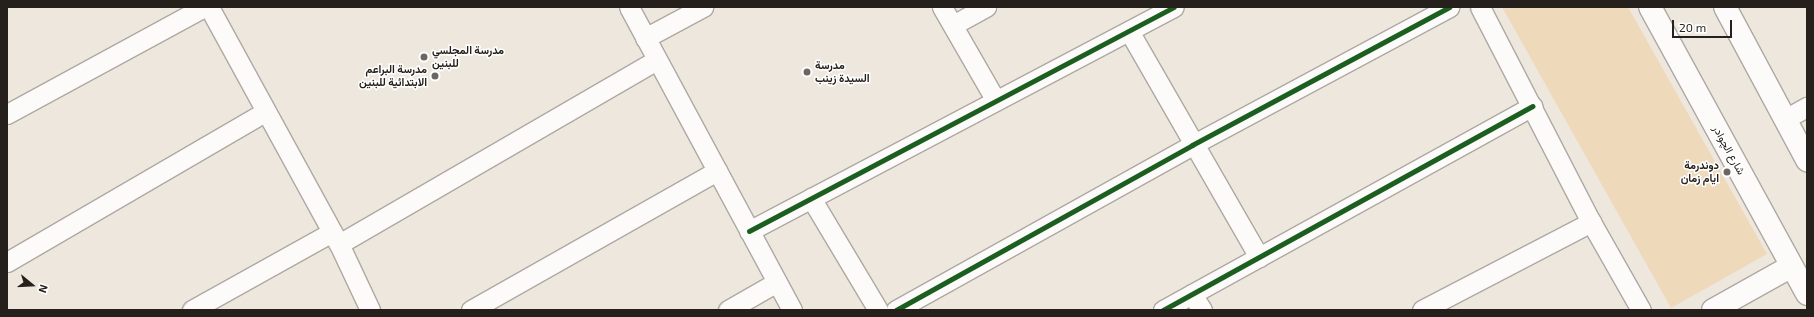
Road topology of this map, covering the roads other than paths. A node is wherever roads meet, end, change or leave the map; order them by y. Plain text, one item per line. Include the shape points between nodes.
1 (204, 7) edge
2 (209, 7) edge
3 (628, 7) edge
4 (702, 7) edge
5 (942, 7) edge
6 (986, 7) edge
7 (1174, 7) edge
8 (1449, 7) edge
9 (1480, 7) edge
10 (1650, 7) edge
11 (1725, 7) edge
12 (953, 25) junction
13 (1128, 31) junction
14 (645, 38) junction
15 (657, 60) junction
16 (996, 101) junction
17 (1532, 106) junction
18 (1807, 107) edge
19 (265, 112) junction
20 (7, 114) edge
21 (1785, 120) junction
22 (1192, 145) junction
23 (1807, 160) edge
24 (717, 171) junction
25 (811, 198) junction
26 (1592, 222) junction
27 (749, 231) junction
28 (335, 238) junction
29 (1259, 257) junction
30 (7, 262) edge
31 (1792, 266) junction
32 (777, 282) junction
33 (1192, 294) junction
34 (1807, 294) edge
35 (192, 310) edge
36 (370, 310) edge
37 (471, 310) edge
38 (728, 310) edge
39 (792, 310) edge
40 (878, 310) edge
41 (896, 310) edge
42 (1164, 310) edge
43 (1202, 310) edge
44 (1422, 310) edge
45 (1640, 310) edge
46 (1713, 310) edge

1 - 20 street
2 - 19 street
3 - 14 street
4 - 14 street
5 - 12 street
6 - 12 street
7 - 13 street
8 - 22 street
9 - 17 street
10 - 31 main road, شارع الچوادر
11 - 21 main road
12 - 16 street
13 - 16 street
13 - 22 street
14 - 15 street
15 - 24 street
15 - 28 street
16 - 25 street
17 - 26 street
17 - 29 street
18 - 21 street
19 - 28 street
19 - 30 street
21 - 23 main road
22 - 29 street
22 - 41 street
24 - 27 street
24 - 37 street
25 - 27 street
25 - 40 street
26 - 44 street
26 - 45 street
27 - 32 street
28 - 35 street
28 - 36 street
29 - 33 street
31 - 34 main road, شارع الچوادر
31 - 46 main road
32 - 38 street
32 - 39 street
33 - 42 street
33 - 43 street

